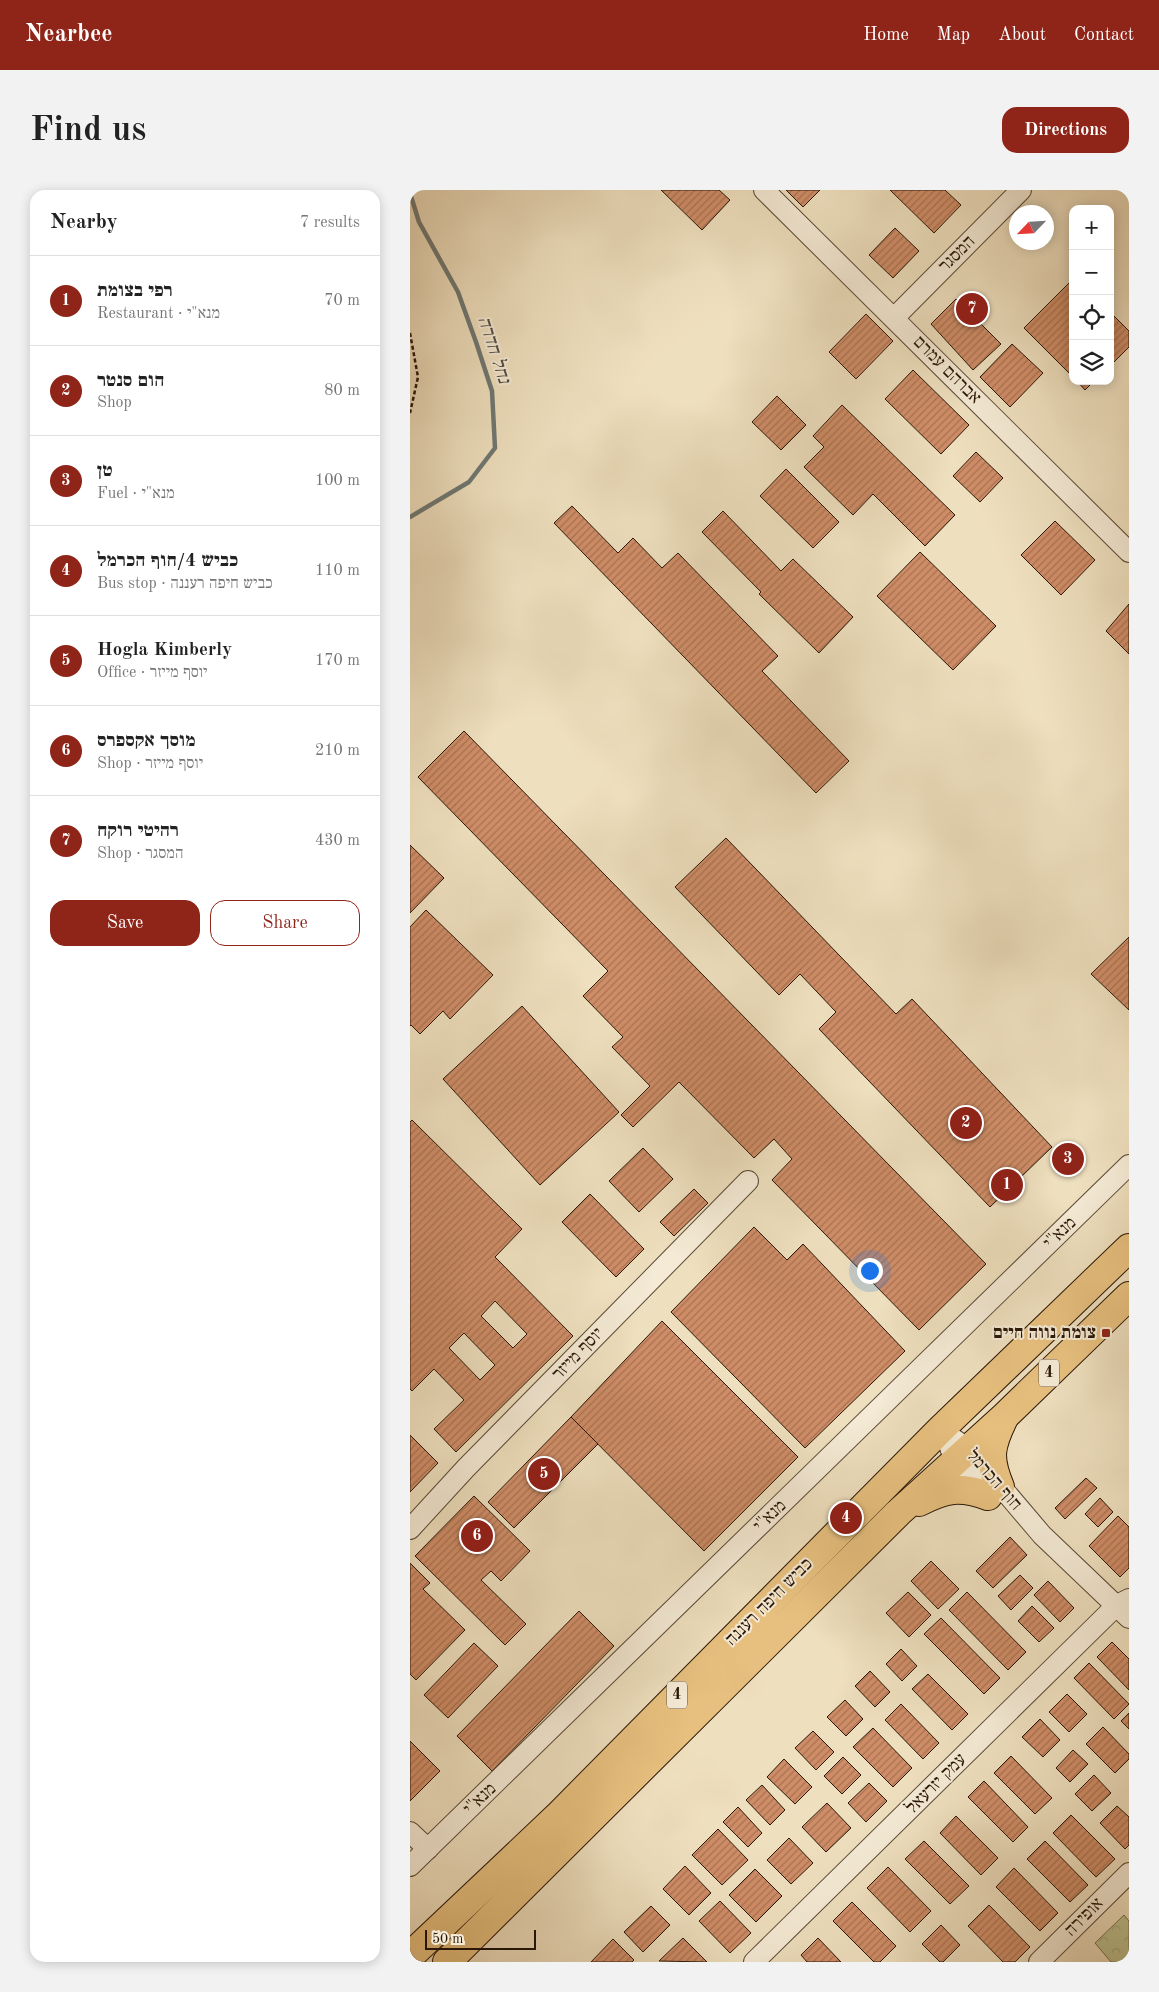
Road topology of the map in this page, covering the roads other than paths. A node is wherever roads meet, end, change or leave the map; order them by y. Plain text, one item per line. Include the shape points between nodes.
1 (764, 190) edge
2 (1020, 190) edge
3 (894, 318) junction
4 (1127, 544) edge
5 (1129, 1165) edge
6 (748, 1181) dead end
7 (1129, 1248) edge
8 (1129, 1296) edge
9 (1005, 1416) junction
10 (940, 1430) junction
11 (963, 1455) junction
12 (994, 1491) junction
13 (898, 1513) junction
14 (410, 1529) edge
15 (1125, 1607) edge
16 (410, 1832) edge
17 (428, 1849) junction
18 (410, 1866) edge
19 (1129, 1873) edge
20 (410, 1956) edge
21 (447, 1962) edge
22 (754, 1962) edge
23 (1039, 1962) edge

1 - 3 street, אברהם עמרם
2 - 3 street, המסגר
3 - 4 street, אברהם עמרם
5 - 17 street, מנא"י
6 - 14 street, יוסף מייזר
7 - 10 highway, כביש חיפה רעננה / 4
8 - 9 highway, כביש חיפה רעננה / 4
9 - 11 highway, כביש חיפה רעננה / 4
9 - 12 highway via 993,1440
10 - 11 street, חוף הכרמל
10 - 20 highway, כביש חיפה רעננה / 4 via 558,1816
11 - 12 street, חוף הכרמל
11 - 13 highway, כביש חיפה רעננה / 4
12 - 13 highway via 955,1489 936,1493
12 - 15 street, חוף הכרמל
13 - 21 highway, כביש חיפה רעננה / 4
15 - 22 street, עמק יזרעאל
16 - 17 street
17 - 18 street, מנא"י
19 - 23 street, אופירה

